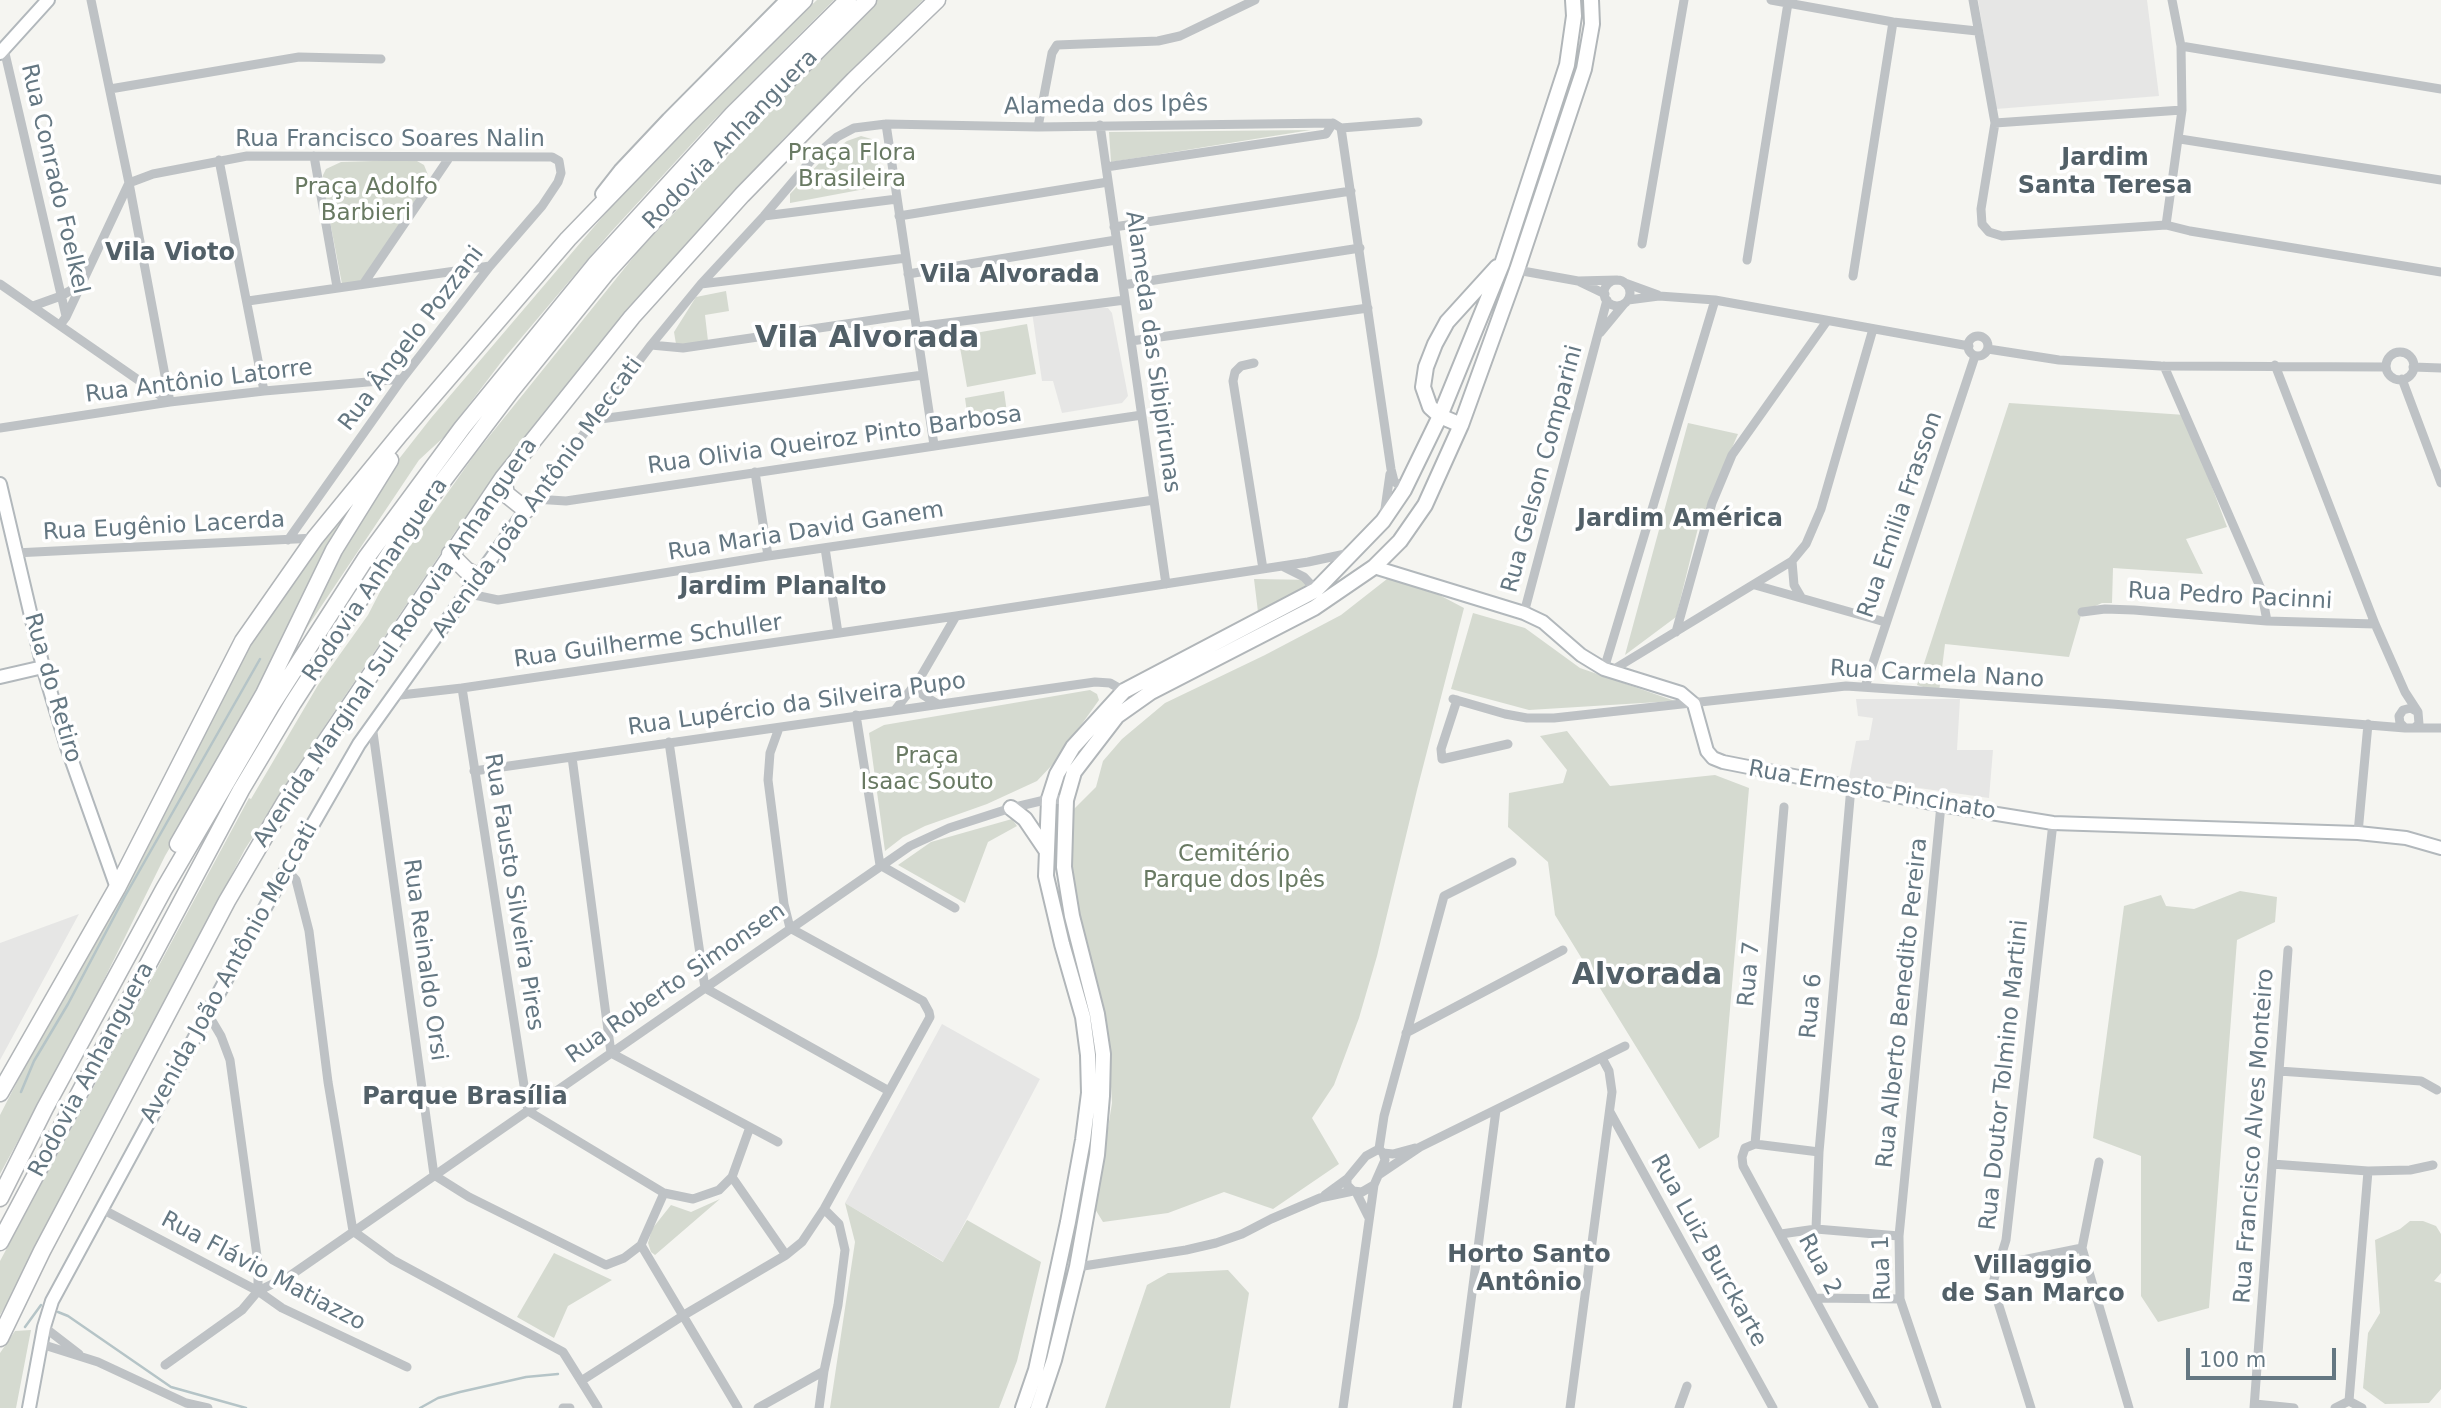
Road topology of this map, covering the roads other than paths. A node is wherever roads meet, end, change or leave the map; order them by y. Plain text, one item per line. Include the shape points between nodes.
1 (48, 0) edge
2 (91, 0) edge
3 (788, 0) edge
4 (804, 0) edge
5 (848, 0) edge
6 (868, 0) edge
7 (937, 0) edge
8 (1255, 0) edge
9 (1573, 0) edge
10 (1591, 0) edge
11 (1684, 0) edge
12 (1771, 0) edge
13 (1973, 0) edge
14 (2172, 0) edge
15 (1788, 4) junction
16 (1893, 22) junction
17 (1977, 31) junction
18 (2181, 47) junction
19 (2, 51) edge
20 (381, 59) dead end
21 (110, 89) junction
22 (2441, 89) edge
23 (2182, 110) junction
24 (1418, 122) dead end
25 (1995, 123) junction
26 (886, 124) junction
27 (869, 125) joint
28 (1100, 125) junction
29 (1337, 126) junction
30 (1038, 127) junction
31 (2180, 139) junction
32 (314, 156) junction
33 (449, 158) junction
34 (219, 160) junction
35 (559, 161) joint
36 (1106, 167) junction
37 (2441, 180) edge
38 (1108, 182) junction
39 (129, 183) junction
40 (1351, 191) junction
41 (897, 199) junction
42 (764, 216) junction
43 (899, 216) junction
44 (2166, 225) junction
45 (1114, 227) junction
46 (569, 239) junction
47 (1116, 240) junction
48 (1642, 244) dead end
49 (1360, 248) junction
50 (906, 258) junction
51 (1747, 260) dead end
52 (1502, 264) junction
53 (490, 266) junction
54 (1517, 270) junction
55 (2441, 272) edge
56 (908, 274) junction
57 (1853, 276) dead end
58 (1578, 281) junction
59 (1621, 282) junction
60 (363, 283) junction
61 (0, 284) edge
62 (82, 284) junction
63 (701, 284) junction
64 (1123, 285) junction
65 (337, 287) junction
66 (61, 296) junction
67 (1659, 296) junction
68 (1606, 297) junction
69 (1125, 300) junction
70 (1715, 300) junction
71 (248, 301) junction
72 (1626, 302) junction
73 (33, 306) junction
74 (1368, 308) junction
75 (914, 314) junction
76 (63, 321) junction
77 (1827, 321) junction
78 (916, 327) junction
79 (1874, 330) junction
80 (1599, 334) junction
81 (1131, 341) junction
82 (651, 345) junction
83 (1969, 346) junction
84 (1988, 349) junction
85 (1975, 356) junction
86 (463, 363) junction
87 (1254, 363) dead end
88 (2275, 365) junction
89 (2164, 366) junction
90 (2386, 367) junction
91 (2413, 367) junction
92 (2441, 368) edge
93 (923, 375) junction
94 (402, 379) junction
95 (2402, 379) junction
96 (264, 391) junction
97 (170, 402) junction
98 (1142, 415) junction
99 (1440, 416) junction
100 (593, 420) junction
101 (1461, 425) junction
102 (0, 428) edge
103 (934, 445) junction
104 (2436, 460) edge
105 (1391, 469) junction
106 (755, 472) junction
107 (503, 478) junction
108 (2441, 483) edge
109 (0, 484) edge
110 (1404, 490) junction
111 (1154, 500) junction
112 (2, 502) edge
113 (530, 505) junction
114 (1425, 505) junction
115 (1381, 524) junction
116 (315, 538) junction
117 (288, 540) junction
118 (825, 548) junction
119 (1355, 552) junction
120 (15, 553) junction
121 (450, 554) junction
122 (768, 556) junction
123 (1792, 561) junction
124 (1282, 566) junction
125 (1374, 568) junction
126 (1263, 569) junction
127 (477, 576) junction
128 (1166, 584) junction
129 (1755, 585) junction
130 (1316, 590) junction
131 (466, 593) junction
132 (1801, 597) junction
133 (2082, 612) dead end
134 (1524, 613) junction
135 (956, 616) junction
136 (2267, 621) junction
137 (1885, 622) junction
138 (2375, 624) junction
139 (1676, 632) junction
140 (838, 633) junction
141 (43, 667) junction
142 (1607, 670) junction
143 (0, 677) edge
144 (920, 678) junction
145 (1865, 687) junction
146 (462, 688) junction
147 (1124, 691) junction
148 (2406, 692) junction
149 (392, 696) junction
150 (938, 704) junction
151 (1694, 704) junction
152 (895, 710) junction
153 (2401, 713) junction
154 (2419, 714) junction
155 (856, 715) junction
156 (1114, 720) junction
157 (2368, 724) junction
158 (2381, 725) junction
159 (372, 726) junction
160 (779, 728) junction
161 (2410, 728) junction
162 (2441, 728) edge
163 (669, 742) junction
164 (1508, 744) dead end
165 (572, 757) junction
166 (474, 771) junction
167 (1851, 787) junction
168 (1049, 799) junction
169 (1066, 800) junction
170 (1941, 805) junction
171 (1784, 807) dead end
172 (1011, 808) junction
173 (2053, 823) junction
174 (2358, 833) junction
175 (2441, 848) edge
176 (1047, 852) junction
177 (1512, 862) dead end
178 (880, 865) junction
179 (286, 869) junction
180 (117, 888) junction
181 (955, 908) dead end
182 (790, 928) junction
183 (1563, 950) dead end
184 (2288, 950) dead end
185 (127, 954) junction
186 (705, 988) junction
187 (208, 1014) junction
188 (1406, 1033) junction
189 (1625, 1046) dead end
190 (611, 1053) junction
191 (1602, 1058) junction
192 (2279, 1071) junction
193 (2437, 1090) dead end
194 (889, 1091) junction
195 (0, 1093) edge
196 (1496, 1110) junction
197 (528, 1111) junction
198 (1610, 1112) junction
199 (750, 1127) junction
200 (778, 1142) dead end
201 (1755, 1144) junction
202 (1420, 1147) junction
203 (1381, 1151) junction
204 (1819, 1152) junction
205 (2099, 1162) dead end
206 (2272, 1164) junction
207 (2433, 1165) dead end
208 (2368, 1171) junction
209 (1380, 1174) junction
210 (434, 1175) junction
211 (732, 1177) junction
212 (1347, 1179) junction
213 (1374, 1185) junction
214 (1355, 1192) junction
215 (664, 1193) junction
216 (0, 1198) edge
217 (1320, 1198) junction
218 (1902, 1205) joint
219 (102, 1209) junction
220 (824, 1209) junction
221 (1368, 1218) junction
222 (1816, 1229) junction
223 (353, 1231) junction
224 (1780, 1234) junction
225 (1899, 1236) junction
226 (0, 1242) edge
227 (641, 1245) junction
228 (2082, 1248) junction
229 (1061, 1250) junction
230 (42, 1251) junction
231 (786, 1255) junction
232 (1998, 1265) junction
233 (1077, 1267) junction
234 (258, 1291) junction
235 (1815, 1298) junction
236 (1900, 1299) junction
237 (684, 1315) junction
238 (0, 1321) edge
239 (44, 1327) junction
240 (0, 1338) edge
241 (41, 1344) junction
242 (83, 1357) junction
243 (165, 1364) dead end
244 (407, 1367) dead end
245 (824, 1371) junction
246 (581, 1381) junction
247 (1687, 1386) dead end
248 (2349, 1401) junction
249 (2255, 1406) edge
250 (29, 1408) edge
251 (208, 1408) edge
252 (563, 1408) edge
253 (570, 1408) edge
254 (598, 1408) edge
255 (738, 1408) edge
256 (758, 1408) edge
257 (819, 1408) edge
258 (1023, 1408) edge
259 (1038, 1408) edge
260 (1343, 1408) edge
261 (1457, 1408) edge
262 (1570, 1408) edge
263 (1679, 1408) edge
264 (1773, 1408) edge
265 (1874, 1408) edge
266 (1937, 1408) edge
267 (2031, 1408) edge
268 (2129, 1408) edge
269 (2294, 1408) edge
270 (2335, 1408) edge
271 (2362, 1408) edge

1 - 19 main road
2 - 21 street
3 - 46 main road via 621,171
4 - 46 highway
5 - 185 highway, Rodovia Anhanguera via 649,204 462,428 324,622
6 - 226 highway, Rodovia Anhanguera via 716,152 607,272 399,539 241,790
7 - 107 highway, Avenida Marginal Sul Rodovia Anhanguera via 742,195 632,317
8 - 30 street via 1192,31 1158,41 1057,45
9 - 52 main road via 1567,65
10 - 54 main road via 1584,69
11 - 48 street
12 - 15 street
13 - 17 street
14 - 18 street
15 - 16 street
15 - 51 street
16 - 17 street
16 - 57 street
17 - 25 street
18 - 22 street
18 - 23 street
19 - 66 street, Rua Conrado Foelkel
20 - 21 street via 299,57
21 - 39 street
23 - 25 street
23 - 31 street
24 - 29 street, Alameda dos Ipês
25 - 44 street via 1981,209 1982,223 1989,232 2001,236
26 - 27 street, Alameda dos Ipês
26 - 30 street, Alameda dos Ipês
26 - 41 street
27 - 42 street, Avenida João Antônio Meccati via 837,137
28 - 29 street, Alameda dos Ipês
28 - 30 street, Alameda dos Ipês
28 - 36 street, Alameda das Sibipirunas
29 - 36 street via 1326,134
29 - 40 street
31 - 37 street
31 - 44 street
32 - 33 street, Rua Francisco Soares Nalin
32 - 34 street, Rua Francisco Soares Nalin
32 - 65 street
33 - 35 street, Rua Francisco Soares Nalin via 552,157
33 - 60 street
34 - 39 street, Rua Francisco Soares Nalin
34 - 71 street
35 - 53 street, Rua Ângelo Pozzani via 558,182
36 - 38 street, Alameda das Sibipirunas
38 - 43 street
38 - 45 street, Alameda das Sibipirunas
39 - 62 street
39 - 97 street
40 - 45 street
40 - 49 street
41 - 42 street
41 - 43 street
42 - 63 street, Avenida João Antônio Meccati
43 - 50 street
44 - 55 street
45 - 47 street, Alameda das Sibipirunas
46 - 86 highway
47 - 56 street
47 - 64 street, Alameda das Sibipirunas
49 - 64 street
49 - 74 street
50 - 56 street
50 - 63 street
52 - 54 main road
52 - 99 main road
52 - 99 main road via 1452,316 1430,355 1423,387 1427,401
53 - 60 street
53 - 94 street, Rua Ângelo Pozzani
54 - 58 street
54 - 101 main road
56 - 75 street
58 - 59 street
58 - 68 street
59 - 67 street
59 - 68 street via 1607,286
59 - 72 street via 1629,289
60 - 65 street
61 - 73 street
62 - 66 street
62 - 76 street
63 - 82 street, Avenida João Antônio Meccati
64 - 69 street, Alameda das Sibipirunas
65 - 71 street
66 - 73 street
66 - 76 street, Rua Conrado Foelkel
67 - 70 street
67 - 72 street
68 - 72 street via 1616,306
68 - 80 street, Rua Gelson Comparini
69 - 78 street
69 - 81 street, Alameda das Sibipirunas
70 - 77 street
70 - 142 street
71 - 96 street
72 - 80 street, Rua Gelson Comparini
73 - 76 street
74 - 81 street
74 - 105 street
75 - 78 street
75 - 82 street via 682,348
76 - 97 street
77 - 79 street
77 - 139 street via 1732,455 1712,503
78 - 93 street
79 - 83 street
79 - 123 street via 1821,509 1806,544
80 - 134 street, Rua Gelson Comparini
81 - 98 street, Alameda das Sibipirunas
82 - 100 street, Avenida João Antônio Meccati
83 - 84 street via 1979,336 1986,339
83 - 85 street
84 - 85 street
84 - 89 street via 2059,360
85 - 137 street, Rua Emilia Frasson
86 - 116 highway
86 - 185 highway via 351,520 264,694 163,871
87 - 126 street via 1241,366 1233,381
88 - 89 street
88 - 90 street
88 - 138 street
89 - 136 street via 2262,589
90 - 91 street via 2388,359 2399,352 2411,358
90 - 95 street via 2393,378
91 - 92 street
91 - 95 street
93 - 100 street
93 - 103 street
94 - 96 street, Rua Antônio Latorre
94 - 117 street, Rua Ângelo Pozzani
95 - 104 street
96 - 97 street, Rua Antônio Latorre
97 - 102 street, Rua Antônio Latorre
98 - 103 street, Rua Olivia Queiroz Pinto Barbosa
98 - 111 street, Alameda das Sibipirunas
99 - 101 main road
99 - 110 main road
100 - 113 street, Avenida João Antônio Meccati
101 - 114 main road
103 - 106 street, Rua Olivia Queiroz Pinto Barbosa
104 - 108 street
105 - 110 street via 1394,481
105 - 115 street
106 - 113 street, Rua Olivia Queiroz Pinto Barbosa
106 - 122 street
107 - 113 highway via 506,494
107 - 121 highway, Avenida Marginal Sul Rodovia Anhanguera
109 - 112 main road, Rua do Retiro
110 - 114 main road
110 - 115 main road
111 - 118 street, Rua Maria David Ganem
111 - 128 street, Alameda das Sibipirunas
112 - 120 main road, Rua do Retiro
113 - 127 main road, Avenida João Antônio Meccati
114 - 125 main road
115 - 119 main road
115 - 125 main road via 1367,561
116 - 117 street, Rua Eugênio Lacerda
116 - 180 highway via 243,641
117 - 120 street, Rua Eugênio Lacerda
118 - 122 street, Rua Maria David Ganem
118 - 140 street
119 - 124 street, Rua Guilherme Schuller
119 - 130 main road
120 - 141 main road, Rua do Retiro
121 - 127 highway
121 - 230 highway, Avenida Marginal Sul Rodovia Anhanguera via 272,824
122 - 131 street, Rua Maria David Ganem via 498,600
123 - 129 street
123 - 132 street via 1794,585
124 - 126 street, Rua Guilherme Schuller
124 - 130 street via 1304,577
125 - 134 main road
125 - 156 main road via 1314,608 1151,692
126 - 128 street, Rua Guilherme Schuller
127 - 131 main road, Avenida João Antônio Meccati
128 - 135 street, Rua Guilherme Schuller
129 - 132 street
129 - 139 street
130 - 147 main road
131 - 149 main road, Avenida João Antônio Meccati
132 - 137 street
133 - 136 street, Rua Pedro Pacinni via 2134,610
134 - 142 main road
135 - 140 street, Rua Guilherme Schuller
135 - 144 street
136 - 138 street, Rua Pedro Pacinni
137 - 145 street, Rua Emilia Frasson
138 - 148 street
139 - 142 street
140 - 146 street, Rua Guilherme Schuller
141 - 143 main road
141 - 180 main road, Rua do Retiro
142 - 151 main road via 1681,693
144 - 150 street via 923,695
144 - 152 street
145 - 151 street, Rua Carmela Nano
145 - 157 street, Rua Carmela Nano
146 - 149 street, Rua Guilherme Schuller
146 - 166 street, Rua Fausto Silveira Pires
147 - 150 street, Rua Lupércio da Silveira Pupo via 1095,682
147 - 156 main road via 1123,706
147 - 168 main road via 1073,747
148 - 153 street
148 - 154 street
149 - 159 main road, Avenida João Antônio Meccati
150 - 152 street, Rua Lupércio da Silveira Pupo
151 - 164 street, Rua Carmela Nano via 1527,718 1455,699 1440,749 1442,759
151 - 167 main road, Rua Ernesto Pincinato via 1713,758
152 - 155 street, Rua Lupércio da Silveira Pupo
153 - 154 street via 2411,708
153 - 158 street
153 - 161 street via 2400,723
154 - 161 street via 2419,723
154 - 162 street, Rua Carmela Nano
155 - 160 street, Rua Lupércio da Silveira Pupo
155 - 178 street
156 - 169 main road via 1074,772
157 - 158 street, Rua Carmela Nano
157 - 174 street
158 - 161 street, Rua Carmela Nano
159 - 179 main road, Avenida João Antônio Meccati
159 - 210 street, Rua Reinaldo Orsi
160 - 163 street, Rua Lupércio da Silveira Pupo
160 - 182 street via 768,780
161 - 162 street, Rua Carmela Nano
163 - 165 street, Rua Lupércio da Silveira Pupo
163 - 186 street
165 - 166 street, Rua Lupércio da Silveira Pupo
165 - 190 street
166 - 197 street, Rua Fausto Silveira Pires
167 - 170 main road, Rua Ernesto Pincinato
167 - 204 street, Rua 6
168 - 169 street, Rua Roberto Simonsen
168 - 172 street, Rua Roberto Simonsen
168 - 176 main road
169 - 233 main road via 1064,867 1104,1054 1097,1155
170 - 173 main road, Rua Ernesto Pincinato
170 - 218 street, Rua Alberto Benedito Pereira
171 - 201 street, Rua 7
172 - 176 main road via 1025,819
172 - 178 street, Rua Roberto Simonsen via 948,828
173 - 174 main road, Rua Ernesto Pincinato
173 - 232 street, Rua Doutor Tolmino Martini via 2006,1240
174 - 175 main road, Rua Ernesto Pincinato via 2406,838
176 - 229 main road via 1046,876 1083,1017 1088,1055 1083,1140
177 - 188 street via 1444,895
178 - 181 street
178 - 182 street, Rua Roberto Simonsen
179 - 187 main road, Avenida João Antônio Meccati
179 - 223 street via 296,880 309,931
180 - 195 highway
182 - 186 street, Rua Roberto Simonsen
182 - 194 street via 923,1001 929,1012 925,1029
183 - 188 street
184 - 192 street, Rua Francisco Alves Monteiro
185 - 216 highway, Rodovia Anhanguera
186 - 190 street, Rua Roberto Simonsen
186 - 194 street
187 - 219 main road, Avenida João Antônio Meccati
187 - 234 street via 230,1060
188 - 203 street via 1384,1116
189 - 191 street
190 - 197 street, Rua Roberto Simonsen
190 - 199 street
191 - 196 street
191 - 198 street via 1611,1080
192 - 193 street via 2421,1081
192 - 206 street, Rua Francisco Alves Monteiro
194 - 220 street
196 - 202 street
196 - 261 street
197 - 210 street, Rua Roberto Simonsen
197 - 215 street
198 - 262 street
198 - 264 street, Rua Luiz Burckarte
199 - 200 street
199 - 211 street
201 - 204 street
201 - 224 street, Rua 2 via 1745,1148 1743,1166
202 - 203 street via 1393,1154
202 - 209 street
203 - 209 street via 1385,1160
203 - 212 street via 1366,1156
204 - 222 street, Rua 6
205 - 228 street
206 - 208 street
206 - 249 street, Rua Francisco Alves Monteiro
207 - 208 street
208 - 248 street
209 - 213 street
210 - 223 street, Rua Roberto Simonsen
210 - 227 street via 606,1265
211 - 215 street via 704,1196 683,1198
211 - 231 street
212 - 214 street
212 - 217 street
213 - 214 street
213 - 221 street
214 - 217 street
214 - 221 street
215 - 227 street
217 - 233 street via 1216,1243
218 - 225 street, Rua 1
219 - 234 street, Rua Flávio Matiazzo
219 - 239 main road, Avenida João Antônio Meccati via 52,1301
220 - 231 street via 802,1242
220 - 245 street via 839,1224 845,1250
221 - 260 street
222 - 224 street
222 - 225 street
223 - 234 street, Rua Roberto Simonsen via 290,1275
223 - 246 street via 393,1259 563,1352
224 - 235 street, Rua 2
225 - 236 street, Rua 1
227 - 237 street
228 - 232 street
228 - 268 street
229 - 233 main road via 1066,1265
229 - 258 main road via 1036,1370
230 - 238 highway
230 - 240 highway, Avenida Marginal Sul Rodovia Anhanguera
231 - 237 street
232 - 267 street, Rua Doutor Tolmino Martini via 1995,1293
233 - 259 main road
234 - 243 street, Rua Roberto Simonsen via 242,1310
234 - 244 street, Rua Flávio Matiazzo via 282,1308
235 - 236 street
235 - 265 street, Rua 2
236 - 266 street, Rua 1
237 - 246 street
237 - 255 street
239 - 241 main road, Avenida João Antônio Meccati
239 - 242 street
241 - 242 street
241 - 250 main road, Avenida João Antônio Meccati
242 - 251 street via 186,1403
245 - 256 street
245 - 257 street
246 - 254 street
247 - 263 street
248 - 270 street
248 - 271 street
249 - 269 street
252 - 253 street

